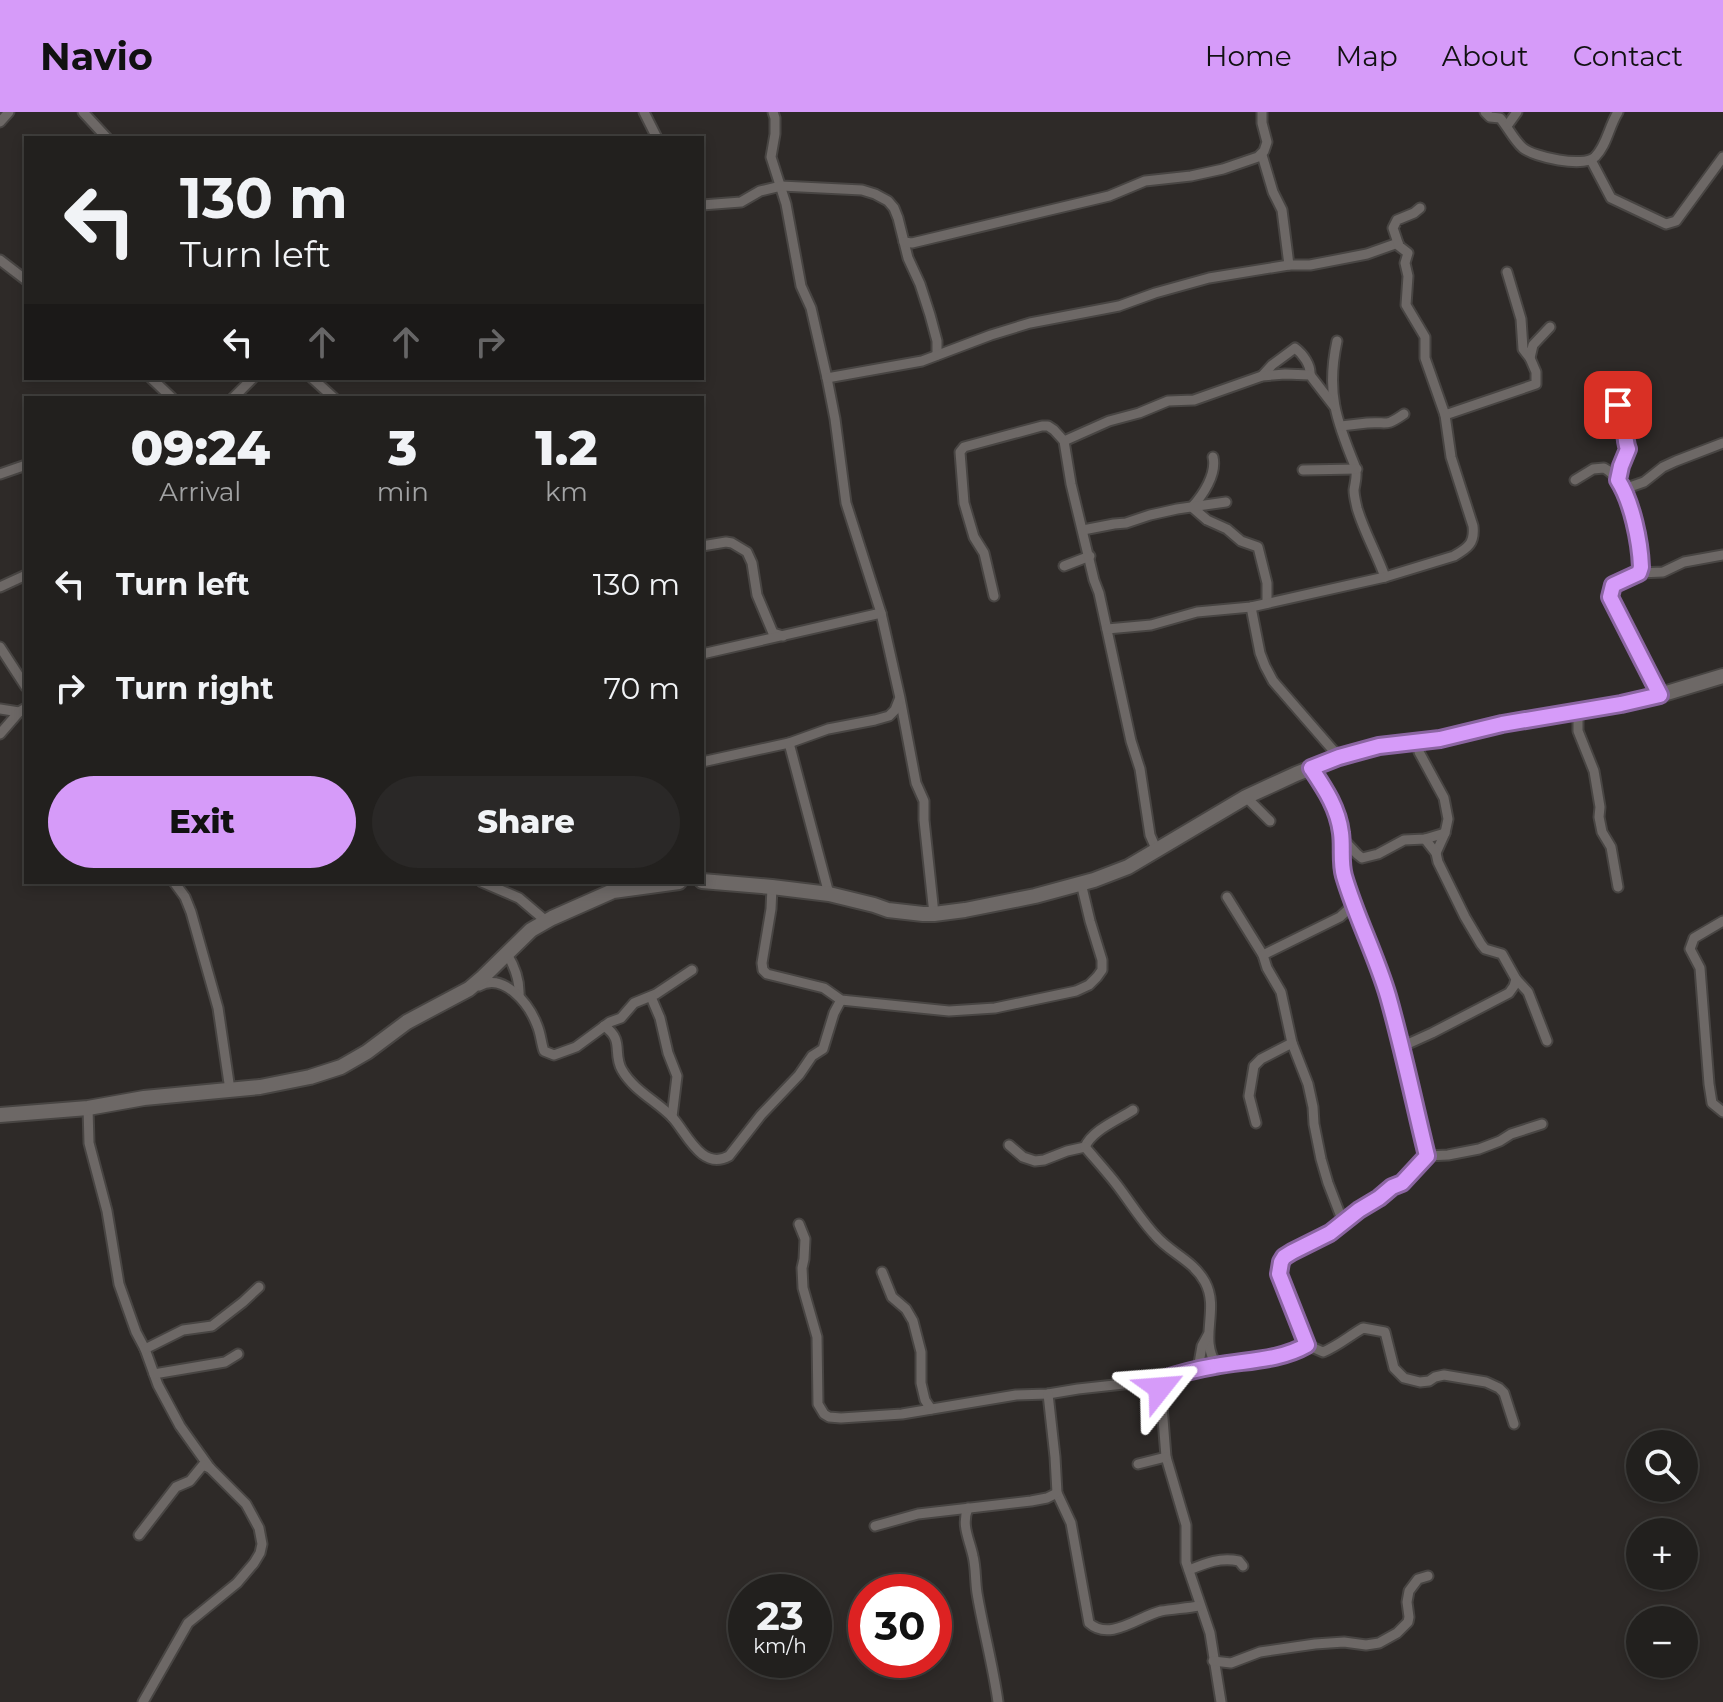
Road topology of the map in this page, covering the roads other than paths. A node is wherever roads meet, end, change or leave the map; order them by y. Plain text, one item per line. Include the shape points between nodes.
1 (9, 112) edge
2 (83, 112) edge
3 (644, 112) edge
4 (773, 112) edge
5 (1262, 112) edge
6 (1485, 112) edge
7 (1517, 112) edge
8 (1618, 112) edge
9 (0, 122) edge
10 (1507, 126) junction
11 (105, 136) edge
12 (656, 136) edge
13 (1262, 155) junction
14 (1723, 157) edge
15 (1591, 160) junction
16 (781, 186) junction
17 (704, 205) edge
18 (1420, 208) dead end
19 (904, 242) junction
20 (1398, 243) junction
21 (0, 260) edge
22 (1289, 265) junction
23 (1507, 272) dead end
24 (24, 278) edge
25 (1550, 327) dead end
26 (1337, 341) dead end
27 (937, 355) junction
28 (1530, 358) junction
29 (1310, 375) junction
30 (1262, 376) junction
31 (827, 378) junction
32 (153, 380) edge
33 (251, 380) edge
34 (314, 380) edge
35 (170, 396) edge
36 (235, 396) edge
37 (332, 396) edge
38 (1618, 405) dead end
39 (1334, 406) junction
40 (1404, 414) dead end
41 (1445, 415) junction
42 (1341, 426) junction
43 (1064, 441) junction
44 (1723, 443) edge
45 (1213, 457) dead end
46 (24, 466) edge
47 (1357, 469) junction
48 (1303, 470) dead end
49 (0, 474) edge
50 (1575, 480) dead end
51 (1621, 484) junction
52 (1226, 502) dead end
53 (1192, 507) junction
54 (1083, 530) junction
55 (704, 546) edge
56 (1723, 555) edge
57 (1090, 556) junction
58 (1064, 566) dead end
59 (1639, 573) junction
60 (24, 576) edge
61 (1385, 577) junction
62 (0, 587) edge
63 (994, 596) dead end
64 (1267, 603) junction
65 (1251, 607) junction
66 (881, 613) junction
67 (863, 618) junction
68 (1107, 629) junction
69 (885, 633) junction
70 (783, 636) junction
71 (0, 647) edge
72 (704, 654) edge
73 (1723, 676) edge
74 (24, 684) edge
75 (1660, 695) junction
76 (900, 698) junction
77 (0, 709) edge
78 (23, 710) edge
79 (1578, 710) junction
80 (0, 734) edge
81 (1420, 741) junction
82 (789, 743) junction
83 (1339, 757) junction
84 (704, 762) edge
85 (1311, 768) junction
86 (1246, 797) junction
87 (1270, 821) dead end
88 (1445, 833) junction
89 (1341, 836) junction
90 (1425, 839) junction
91 (1157, 851) junction
92 (1436, 853) junction
93 (704, 881) edge
94 (1081, 883) junction
95 (175, 884) edge
96 (487, 884) edge
97 (663, 884) edge
98 (772, 887) junction
99 (1618, 887) dead end
100 (829, 894) junction
101 (933, 894) junction
102 (1227, 897) dead end
103 (1353, 905) junction
104 (951, 911) junction
105 (934, 914) junction
106 (546, 921) junction
107 (1723, 921) edge
108 (507, 954) junction
109 (1263, 955) junction
110 (692, 970) dead end
111 (1516, 979) junction
112 (457, 995) junction
113 (519, 996) junction
114 (651, 997) junction
115 (841, 1000) junction
116 (604, 1026) junction
117 (1547, 1041) dead end
118 (1292, 1043) junction
119 (1401, 1047) junction
120 (230, 1090) junction
121 (88, 1108) junction
122 (1133, 1110) dead end
123 (1723, 1112) edge
124 (0, 1115) edge
125 (672, 1117) junction
126 (1256, 1123) dead end
127 (1542, 1124) dead end
128 (1009, 1145) dead end
129 (1085, 1147) junction
130 (729, 1156) junction
131 (1427, 1156) junction
132 (723, 1171) dead end
133 (1343, 1222) junction
134 (799, 1224) dead end
135 (882, 1272) dead end
136 (259, 1287) dead end
137 (1208, 1335) junction
138 (1307, 1345) junction
139 (145, 1349) junction
140 (238, 1354) dead end
141 (1217, 1365) junction
142 (1198, 1369) junction
143 (154, 1374) junction
144 (1160, 1380) junction
145 (1048, 1394) junction
146 (931, 1409) junction
147 (1514, 1424) dead end
148 (1166, 1457) junction
149 (1138, 1464) dead end
150 (210, 1468) junction
151 (1057, 1493) junction
152 (968, 1508) junction
153 (875, 1526) dead end
154 (139, 1535) dead end
155 (1243, 1566) dead end
156 (1189, 1570) junction
157 (1428, 1576) dead end
158 (1199, 1606) junction
159 (1213, 1661) junction
160 (143, 1702) edge
161 (998, 1702) edge
162 (1221, 1702) edge

1 - 9 street
2 - 11 street
3 - 12 street
4 - 16 street via 771,157
5 - 13 street via 1267,142
6 - 10 street
7 - 10 street
8 - 15 street
10 - 15 street via 1533,153 1555,160
13 - 19 street via 1223,169 1145,181 1027,217
13 - 22 street via 1282,210
14 - 15 street via 1676,221 1666,224 1611,198
16 - 17 street via 741,202
16 - 19 street via 875,194 894,208
16 - 31 street
18 - 20 street via 1394,223
19 - 27 street via 930,315
20 - 22 street via 1367,254
20 - 41 street via 1408,253 1406,305 1425,337 1425,358
21 - 24 street
22 - 27 street via 1209,278 1119,306 1030,323
23 - 28 street via 1521,319 1523,349
25 - 28 street via 1533,345
26 - 39 street
27 - 31 street
28 - 41 street via 1536,384
29 - 30 street
29 - 30 street via 1295,348
29 - 39 street
30 - 43 street via 1194,400 1168,401
31 - 66 street via 846,503
32 - 35 street
33 - 36 street
34 - 37 street
38 - 51 street via 1625,415 1628,449
39 - 42 street
40 - 42 street via 1382,425
41 - 61 street via 1474,536 1454,556
42 - 47 street
43 - 54 street
43 - 63 street via 1042,426 961,449 962,497
44 - 51 street via 1663,467 1644,482
45 - 53 street via 1214,468
46 - 49 street
47 - 48 street
47 - 61 street via 1357,506
50 - 51 street via 1599,468
51 - 59 street via 1641,557
52 - 53 street
53 - 54 street
53 - 64 street via 1258,547
54 - 57 street
55 - 70 street via 726,542 747,552 766,617 773,633
56 - 59 street via 1663,572
57 - 58 street
57 - 68 street
59 - 75 street via 1613,585 1610,597
60 - 62 street
61 - 64 street
64 - 65 street
65 - 68 street
65 - 83 street via 1260,653 1273,681
66 - 67 street
66 - 69 street
67 - 69 street
67 - 70 street
68 - 91 street
69 - 76 street
70 - 72 street
71 - 74 street
73 - 75 street
75 - 79 street
76 - 82 street via 889,716
76 - 101 street via 924,801
77 - 78 street
78 - 80 street
79 - 81 street
79 - 99 street via 1578,731 1594,771 1602,832 1611,847
81 - 83 street
81 - 88 street via 1419,752 1444,798
82 - 84 street
82 - 100 street
83 - 85 street
85 - 86 street
85 - 89 street via 1329,795
86 - 87 street
86 - 91 street
88 - 90 street
88 - 92 street
89 - 90 street via 1362,858 1404,840
89 - 103 street via 1342,870
90 - 92 street
91 - 94 street
92 - 111 street via 1481,944 1502,954
93 - 98 street
94 - 104 street
94 - 115 street via 1102,960 1102,970 1089,985 995,1008 949,1011
95 - 120 street via 191,912 218,1008
96 - 106 street via 519,898
97 - 106 street via 613,891
98 - 100 street
98 - 115 street via 763,970 824,988
100 - 105 street via 888,910
101 - 104 street
101 - 105 street
102 - 109 street
103 - 109 street via 1340,917
103 - 119 street via 1388,996
104 - 105 street
106 - 108 street
107 - 123 street via 1694,938 1690,949 1700,968 1712,1103
108 - 112 street
108 - 113 street via 519,981
109 - 118 street via 1281,992
110 - 114 street
111 - 117 street via 1528,992
111 - 119 street via 1509,993
112 - 113 street via 487,981
112 - 120 street via 341,1067 286,1083
113 - 116 street via 549,1054 576,1047
114 - 116 street
114 - 125 street via 677,1076
115 - 130 street via 823,1049
116 - 125 street via 616,1037 624,1073
118 - 126 street via 1254,1066 1249,1096
118 - 133 street via 1308,1084 1321,1159
119 - 131 street
120 - 121 street
121 - 124 street
121 - 139 street via 89,1143 119,1284
122 - 129 street via 1096,1133
125 - 130 street via 702,1154 716,1160
127 - 131 street via 1479,1149
128 - 129 street via 1035,1161
129 - 137 street via 1156,1237 1203,1279 1212,1311
130 - 132 street
131 - 133 street via 1402,1183
133 - 138 street via 1281,1262 1279,1274
134 - 146 street via 805,1239 803,1288 817,1337 818,1404 824,1414 841,1418
135 - 146 street via 892,1297 913,1321 922,1391
136 - 139 street via 212,1326 183,1330
137 - 141 street
137 - 142 street
138 - 141 street via 1270,1358
138 - 147 street via 1323,1352 1363,1328 1385,1332 1394,1368 1404,1378 1420,1382 1444,1375 1486,1382 1504,1393
139 - 143 street
140 - 143 street via 225,1362
141 - 142 street
142 - 144 street
143 - 150 street via 180,1426
144 - 145 street
144 - 148 street
145 - 146 street
145 - 151 street
148 - 149 street
148 - 156 street via 1186,1525
150 - 154 street via 203,1465 190,1481 176,1487
150 - 160 street via 254,1516 260,1553 237,1583 188,1623
151 - 152 street
151 - 158 street via 1071,1523 1092,1626 1119,1628 1158,1612
152 - 153 street via 903,1516
152 - 161 street via 965,1527
155 - 156 street via 1222,1559
156 - 158 street
157 - 159 street via 1409,1591 1408,1622 1379,1643 1315,1644 1260,1652 1231,1663
158 - 159 street
159 - 162 street

